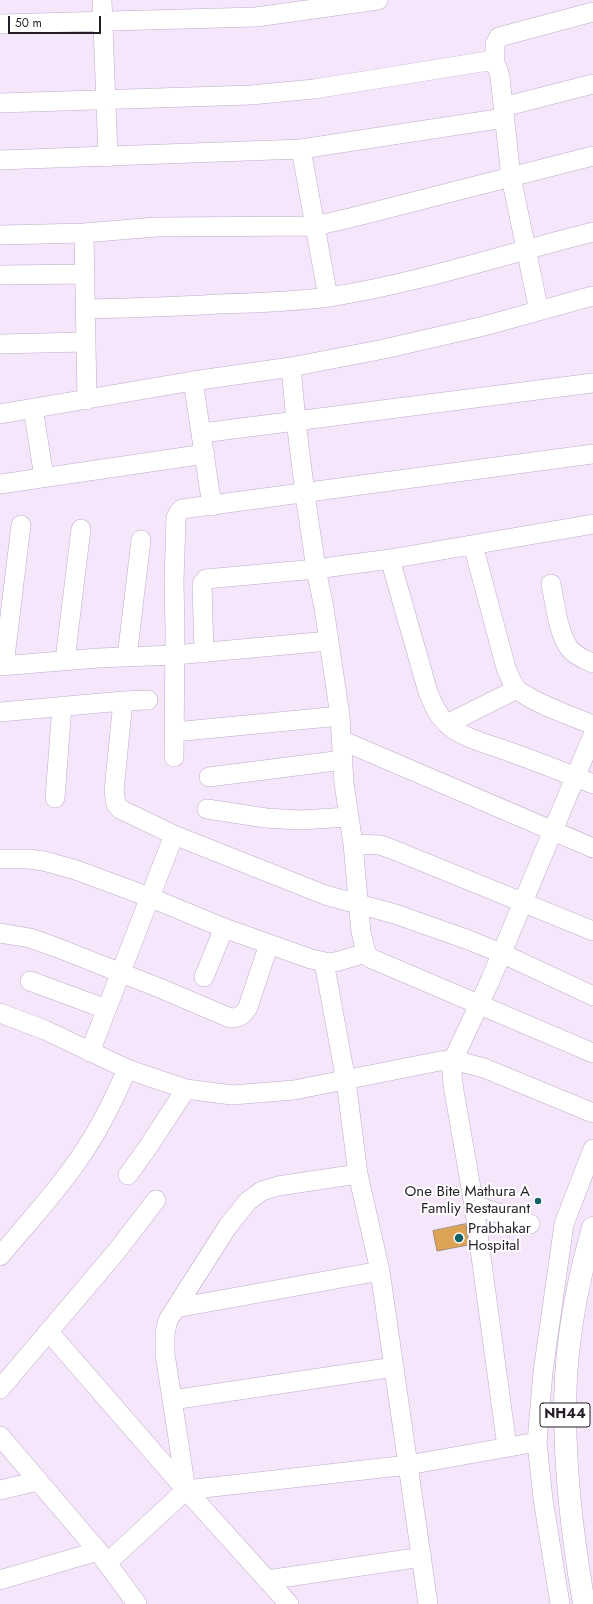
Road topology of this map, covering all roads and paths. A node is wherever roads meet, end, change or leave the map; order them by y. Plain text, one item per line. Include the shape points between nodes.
1 (102, 0) edge
2 (378, 0) edge
3 (593, 12) edge
4 (102, 21) junction
5 (0, 24) edge
6 (495, 64) junction
7 (593, 84) edge
8 (105, 99) junction
9 (0, 103) edge
10 (504, 112) junction
11 (301, 149) junction
12 (593, 156) edge
13 (108, 157) junction
14 (0, 160) edge
15 (511, 177) junction
16 (315, 226) junction
17 (593, 232) edge
18 (84, 233) junction
19 (0, 235) edge
20 (525, 249) junction
21 (85, 274) junction
22 (0, 275) edge
23 (593, 296) edge
24 (328, 297) junction
25 (85, 309) junction
26 (539, 311) junction
27 (85, 342) junction
28 (0, 344) edge
29 (291, 367) junction
30 (193, 381) junction
31 (593, 383) edge
32 (87, 400) junction
33 (32, 408) junction
34 (0, 414) edge
35 (296, 421) junction
36 (202, 433) junction
37 (205, 454) junction
38 (593, 454) edge
39 (44, 477) junction
40 (0, 484) edge
41 (305, 494) junction
42 (212, 506) junction
43 (593, 524) edge
44 (22, 525) dead end
45 (81, 529) dead end
46 (142, 540) dead end
47 (473, 545) junction
48 (390, 559) junction
49 (316, 569) junction
50 (551, 584) dead end
51 (329, 641) junction
52 (204, 653) junction
53 (175, 655) junction
54 (126, 657) junction
55 (65, 660) junction
56 (593, 663) edge
57 (2, 666) edge
58 (517, 689) junction
59 (148, 700) dead end
60 (123, 701) junction
61 (62, 706) junction
62 (0, 716) edge
63 (340, 716) junction
64 (447, 724) junction
65 (593, 725) edge
66 (174, 732) junction
67 (593, 735) edge
68 (341, 740) junction
69 (174, 756) dead end
70 (343, 760) junction
71 (209, 777) dead end
72 (584, 781) edge
73 (55, 798) dead end
74 (207, 809) dead end
75 (348, 817) junction
76 (552, 830) junction
77 (174, 834) junction
78 (353, 844) junction
79 (593, 848) edge
80 (0, 859) edge
81 (149, 897) junction
82 (522, 901) junction
83 (359, 905) junction
84 (224, 928) junction
85 (593, 932) edge
86 (0, 933) edge
87 (269, 944) junction
88 (366, 953) junction
89 (501, 953) junction
90 (324, 962) junction
91 (120, 973) junction
92 (204, 977) dead end
93 (30, 981) dead end
94 (593, 996) edge
95 (479, 1005) junction
96 (106, 1009) junction
97 (0, 1013) edge
98 (90, 1052) junction
99 (593, 1053) edge
100 (453, 1060) junction
101 (127, 1069) junction
102 (346, 1081) junction
103 (186, 1089) junction
104 (593, 1112) edge
105 (593, 1148) edge
106 (358, 1174) junction
107 (128, 1175) dead end
108 (156, 1200) dead end
109 (474, 1205) junction
110 (530, 1224) dead end
111 (593, 1228) edge
112 (0, 1256) edge
113 (380, 1271) junction
114 (176, 1308) junction
115 (49, 1332) junction
116 (394, 1367) junction
117 (0, 1388) edge
118 (172, 1400) junction
119 (0, 1436) edge
120 (537, 1442) junction
121 (507, 1447) junction
122 (408, 1465) junction
123 (38, 1481) junction
124 (0, 1490) edge
125 (186, 1490) junction
126 (102, 1557) junction
127 (422, 1557) junction
128 (0, 1580) edge
129 (267, 1580) junction
130 (137, 1604) edge
131 (288, 1604) edge
132 (428, 1604) edge
133 (560, 1604) edge
134 (584, 1604) edge

1 - 4 street
2 - 4 street via 256,17
3 - 6 street via 499,37 495,44
4 - 5 street
4 - 8 street
6 - 8 street via 488,61 314,89 251,95
6 - 10 street via 500,77
7 - 10 street
8 - 9 street
8 - 13 street
10 - 11 street
10 - 15 street
11 - 13 street
11 - 16 street
12 - 15 street
13 - 14 street
15 - 16 street
15 - 20 street
16 - 18 street via 156,227
16 - 24 street
17 - 20 street
18 - 19 street
18 - 21 street
20 - 24 street via 471,265
20 - 26 street
21 - 22 street
21 - 25 street
23 - 26 street
24 - 25 street via 256,303
25 - 27 street
26 - 29 street via 399,346
27 - 28 street
27 - 32 street
29 - 30 street
29 - 35 street
30 - 32 street
30 - 36 street
31 - 35 street
32 - 33 street
33 - 34 street
33 - 39 street
35 - 36 street
35 - 41 street
36 - 37 street
37 - 39 street
37 - 42 street
38 - 41 street
39 - 40 street
41 - 42 street
41 - 49 street
42 - 53 street via 182,510 176,518
43 - 47 street
44 - 57 street
45 - 55 street
46 - 54 street
47 - 48 street
47 - 58 street via 506,668
48 - 49 street
48 - 64 street via 428,692 436,711
49 - 51 street
49 - 52 street via 206,579 202,584
50 - 56 street via 562,634 569,648
51 - 52 street
51 - 63 street
52 - 53 street
53 - 54 street
53 - 66 street
54 - 55 street
55 - 57 street
58 - 64 street
58 - 65 street
59 - 60 street
60 - 61 street
60 - 77 street via 114,791 116,804 129,814
61 - 62 street
61 - 73 street
63 - 66 street
63 - 68 street
64 - 72 street via 459,732
66 - 69 street
67 - 72 street
68 - 70 street
68 - 76 street
70 - 71 street
70 - 75 street
72 - 76 street
74 - 75 street via 294,820
75 - 78 street
76 - 79 street
76 - 82 street
77 - 81 street
77 - 83 street via 294,883
78 - 82 street via 380,845
78 - 83 street
80 - 81 street via 28,859 61,865
81 - 84 street
81 - 91 street
82 - 85 street
82 - 89 street
83 - 88 street
83 - 89 street via 423,922
84 - 87 street
84 - 92 street
86 - 91 street via 30,938
87 - 90 street
87 - 91 street via 248,1007 237,1018 222,1016
88 - 90 street via 339,961
88 - 95 street via 370,958
89 - 94 street
89 - 95 street
90 - 102 street
91 - 96 street
93 - 96 street
95 - 99 street
95 - 100 street
96 - 98 street
97 - 98 street via 45,1030
98 - 101 street
100 - 102 street
100 - 104 street via 484,1068
100 - 109 street via 454,1091
101 - 103 street
101 - 112 street via 106,1114 76,1163
102 - 103 street via 256,1095 232,1096
102 - 106 street
103 - 107 street
105 - 120 street via 564,1224
106 - 113 street
106 - 114 street via 278,1186 248,1201 228,1226
108 - 115 street
109 - 110 street
109 - 121 street
111 - 134 highway, NH44 via 584,1257 570,1334 565,1414 572,1519
113 - 114 street
113 - 116 street
114 - 118 street via 168,1320 165,1333 165,1354
115 - 117 street
115 - 125 street
116 - 118 street
116 - 122 street
118 - 125 street
119 - 123 street
120 - 121 street
120 - 133 street via 543,1499
121 - 122 street
122 - 125 street
122 - 127 street
123 - 124 street
123 - 126 street
125 - 126 street
125 - 129 street
126 - 128 street
126 - 130 street
127 - 129 street
127 - 132 street
129 - 131 street

